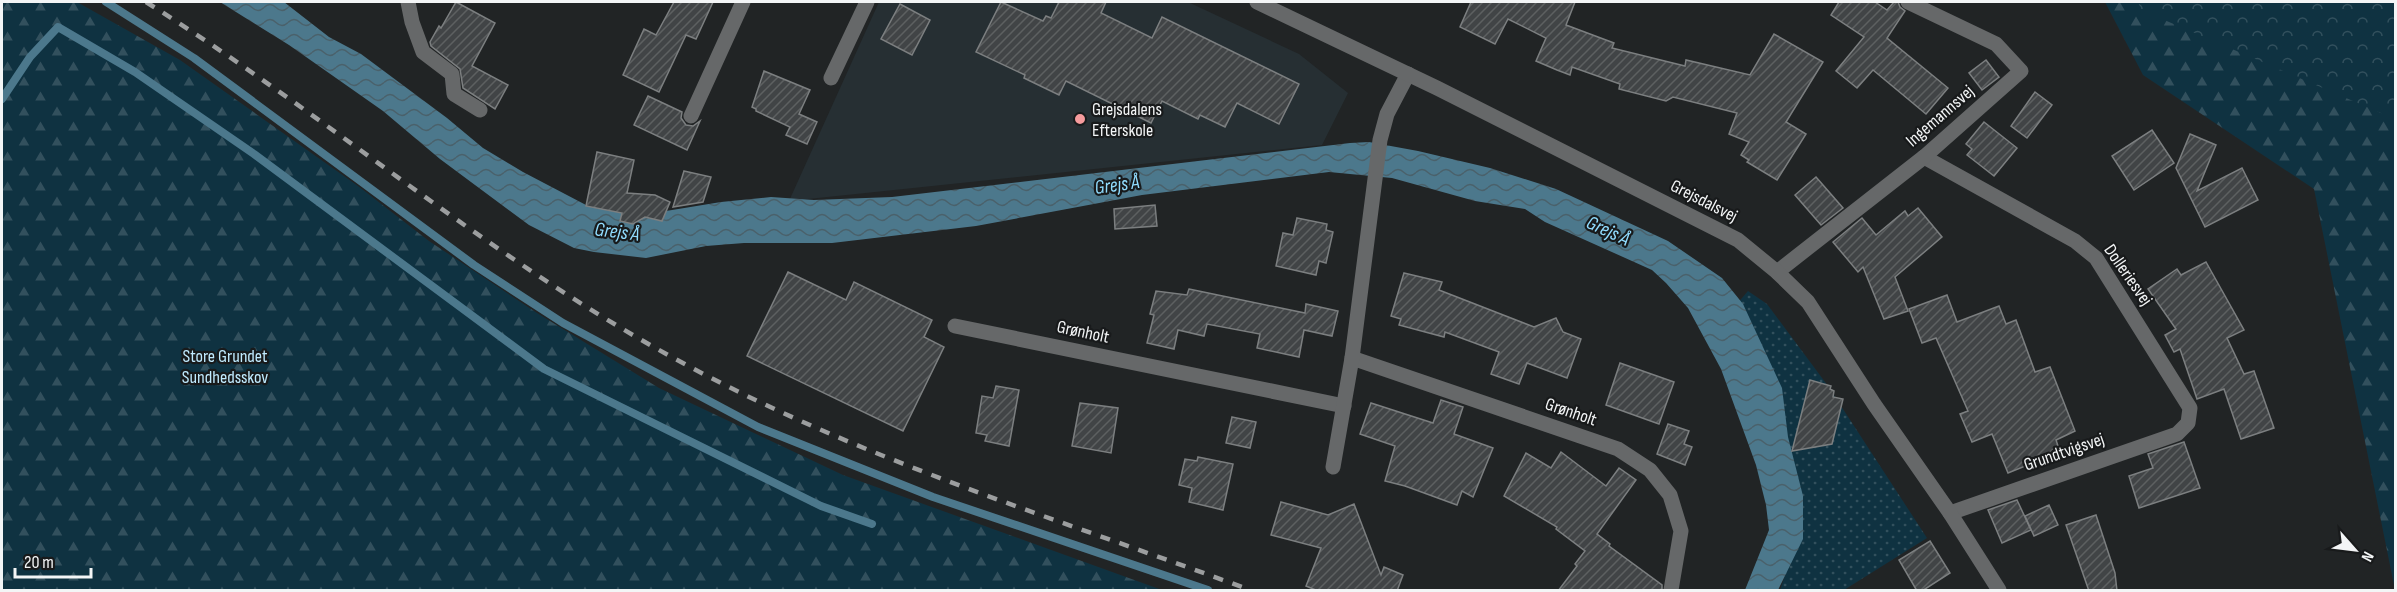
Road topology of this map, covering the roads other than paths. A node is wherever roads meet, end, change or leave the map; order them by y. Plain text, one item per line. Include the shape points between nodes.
1 (408, 2) edge
2 (743, 2) edge
3 (867, 2) edge
4 (1257, 2) edge
5 (1908, 2) edge
6 (1408, 74) junction
7 (831, 78) dead end
8 (480, 110) dead end
9 (691, 116) dead end
10 (1924, 157) junction
11 (1777, 272) junction
12 (955, 326) dead end
13 (1352, 358) junction
14 (1344, 406) junction
15 (2187, 423) joint
16 (1333, 467) dead end
17 (1950, 513) junction
18 (1671, 591) edge
19 (1999, 591) edge

1 - 8 street via 423,52 452,74 454,94
2 - 9 street
3 - 7 street
4 - 6 street, Grejsdalsvej
5 - 10 street, Ingemannsvej via 1996,44 2021,71
6 - 11 street, Grejsdalsvej via 1738,240
6 - 13 street via 1387,114 1380,140
10 - 11 street, Ingemannsvej
10 - 15 street, Dolleriesvej via 2075,241 2096,258 2190,408
11 - 17 street, Grejsdalsvej via 1808,302
12 - 14 street, Grønholt
13 - 14 street
13 - 18 street, Grønholt via 1618,449 1650,470 1670,495 1682,531
14 - 16 street
15 - 17 street, Grundtvigsvej via 2177,434
17 - 19 street, Grejsdalsvej

